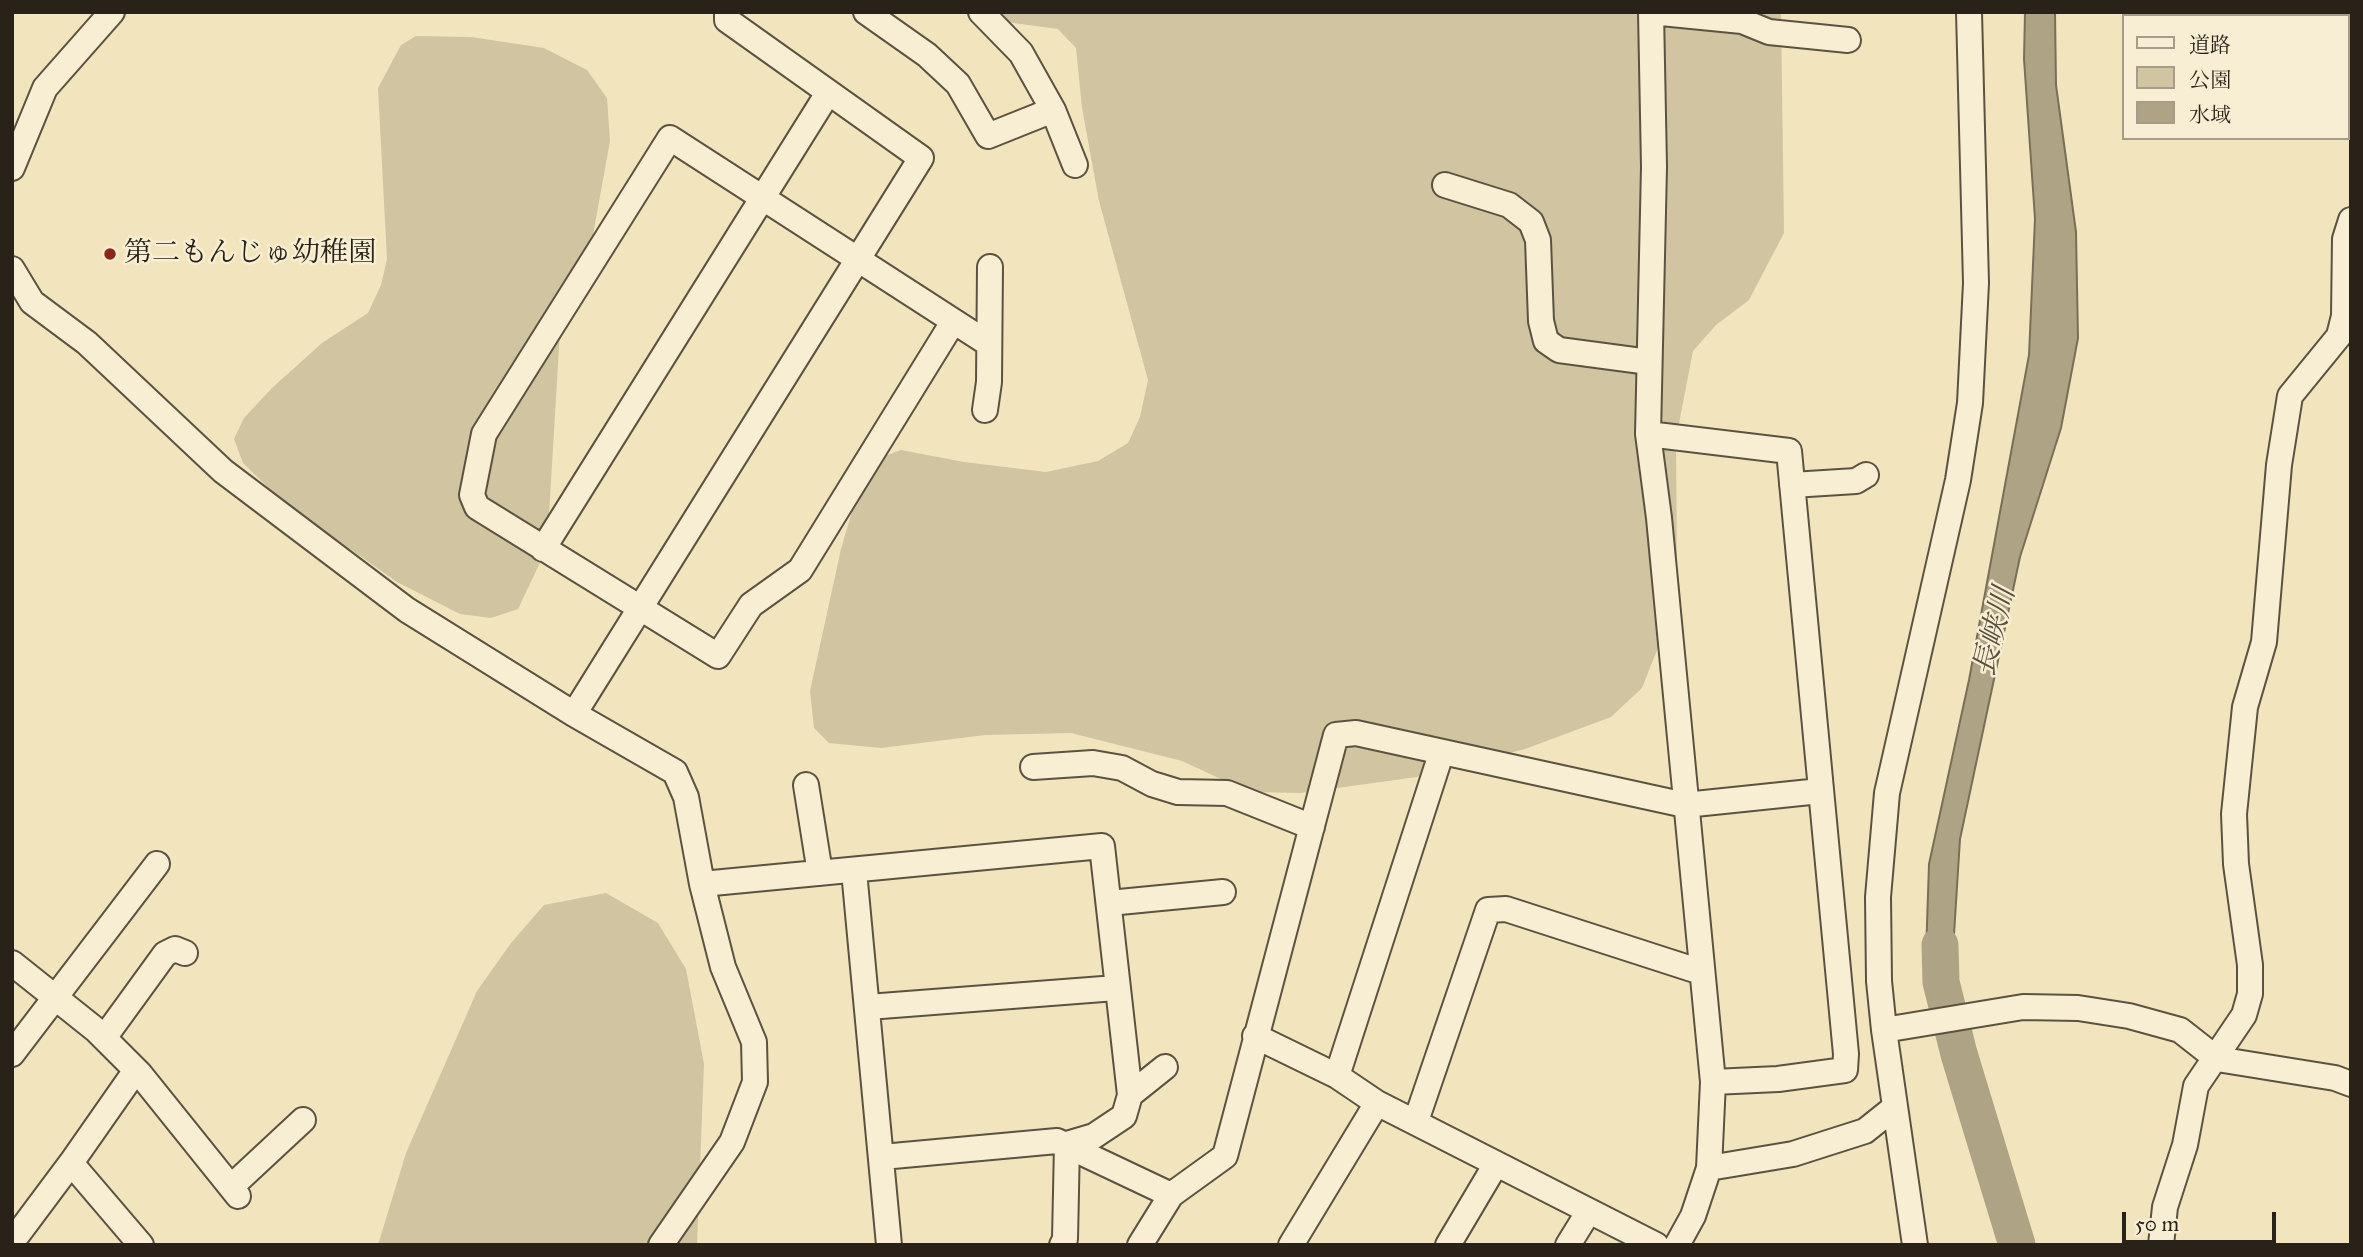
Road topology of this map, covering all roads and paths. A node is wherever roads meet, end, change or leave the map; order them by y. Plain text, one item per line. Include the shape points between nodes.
1 (112, 12) edge
2 (727, 12) edge
3 (866, 12) edge
4 (981, 12) edge
5 (1969, 12) edge
6 (1849, 40) dead end
7 (828, 93) junction
8 (1053, 110) junction
9 (1075, 165) dead end
10 (12, 168) edge
11 (1445, 185) dead end
12 (763, 196) junction
13 (2351, 220) edge
14 (858, 260) junction
15 (990, 267) dead end
16 (12, 269) edge
17 (953, 322) junction
18 (989, 344) junction
19 (1649, 362) junction
20 (985, 410) dead end
21 (1648, 434) junction
22 (1792, 485) junction
23 (1860, 485) dead end
24 (543, 549) junction
25 (641, 609) junction
26 (574, 714) junction
27 (1441, 754) junction
28 (1033, 767) dead end
29 (806, 785) dead end
30 (1820, 791) junction
31 (1685, 805) junction
32 (1312, 827) junction
33 (157, 864) dead end
34 (853, 871) junction
35 (820, 873) junction
36 (702, 884) junction
37 (1223, 892) dead end
38 (1109, 904) junction
39 (186, 953) dead end
40 (15, 970) edge
41 (1701, 972) junction
42 (1116, 988) junction
43 (56, 998) junction
44 (868, 1007) junction
45 (1884, 1030) junction
46 (1255, 1036) junction
47 (104, 1038) junction
48 (12, 1054) edge
49 (2217, 1059) junction
50 (1165, 1067) dead end
51 (136, 1070) junction
52 (1337, 1076) junction
53 (1713, 1082) junction
54 (2351, 1084) edge
55 (1130, 1095) junction
56 (1377, 1103) junction
57 (1895, 1107) junction
58 (303, 1119) dead end
59 (1416, 1121) junction
60 (1068, 1144) junction
61 (882, 1157) junction
62 (71, 1163) junction
63 (1496, 1164) junction
64 (1709, 1168) junction
65 (1171, 1195) junction
66 (1589, 1211) junction
67 (12, 1242) edge
68 (142, 1245) edge
69 (661, 1245) edge
70 (889, 1245) edge
71 (1062, 1245) edge
72 (1140, 1245) edge
73 (1292, 1245) edge
74 (1448, 1245) edge
75 (1568, 1245) edge
76 (1656, 1245) edge
77 (1677, 1245) edge
78 (1914, 1245) edge
79 (2161, 1245) edge

1 - 10 street via 45,88
2 - 7 street via 727,20
3 - 8 street via 927,55 958,84 988,136
4 - 8 street via 1021,52
5 - 45 street via 1976,283 1970,403 1958,480 1887,793 1878,897
6 - 19 street via 1769,32 1742,21 1651,12 1654,167
7 - 12 street
7 - 14 street via 921,158
8 - 9 street
11 - 19 street via 1509,205 1531,222 1538,240 1546,341 1559,350
12 - 14 street
12 - 24 street
12 - 24 street via 670,138 484,434 472,495 477,507
13 - 49 street via 2345,239 2344,316 2339,336 2290,396 2279,464 2264,642 2245,707 2234,814 2250,994 2244,1016
14 - 17 street
14 - 25 street
15 - 18 street
16 - 26 street via 32,302 87,343 223,471 407,610
17 - 18 street
17 - 25 street via 800,570 751,605 718,656
18 - 20 street
19 - 21 street
21 - 22 street via 1788,451
21 - 31 street
22 - 23 street
22 - 30 street
24 - 25 street
25 - 26 street
26 - 36 street via 675,772 686,797
27 - 31 street
27 - 32 street via 1356,733 1336,734
27 - 52 street
28 - 32 street via 1093,763 1122,768 1178,792 1227,793
29 - 35 street
30 - 31 street
30 - 53 street via 1845,1070
31 - 41 street
32 - 46 street
33 - 43 street
34 - 35 street
34 - 38 street via 1102,846
34 - 44 street
35 - 36 street
36 - 69 street via 723,967 754,1042 755,1082 732,1142
37 - 38 street
38 - 42 street
39 - 47 street via 175,948 166,954
40 - 43 street
41 - 53 street
41 - 59 street via 1506,909 1489,910
42 - 44 street
42 - 55 street
43 - 47 street
43 - 48 street
44 - 61 street
45 - 49 street via 2023,1007 2078,1008 2180,1030
45 - 57 street
46 - 52 street
46 - 65 street via 1226,1156
47 - 51 street
49 - 54 street
49 - 79 street via 2196,1086 2185,1145 2165,1207
50 - 55 street
51 - 58 street via 234,1191
51 - 62 street
52 - 56 street
53 - 64 street
55 - 60 street via 1124,1116 1094,1136
56 - 59 street
56 - 73 street
57 - 64 street via 1865,1131 1793,1154
57 - 78 street
59 - 63 street
60 - 61 street via 1058,1141
60 - 65 street
60 - 71 street
61 - 70 street
62 - 67 street
62 - 68 street
63 - 66 street
63 - 74 street
64 - 77 street via 1693,1216
65 - 72 street
66 - 75 street
66 - 76 street

